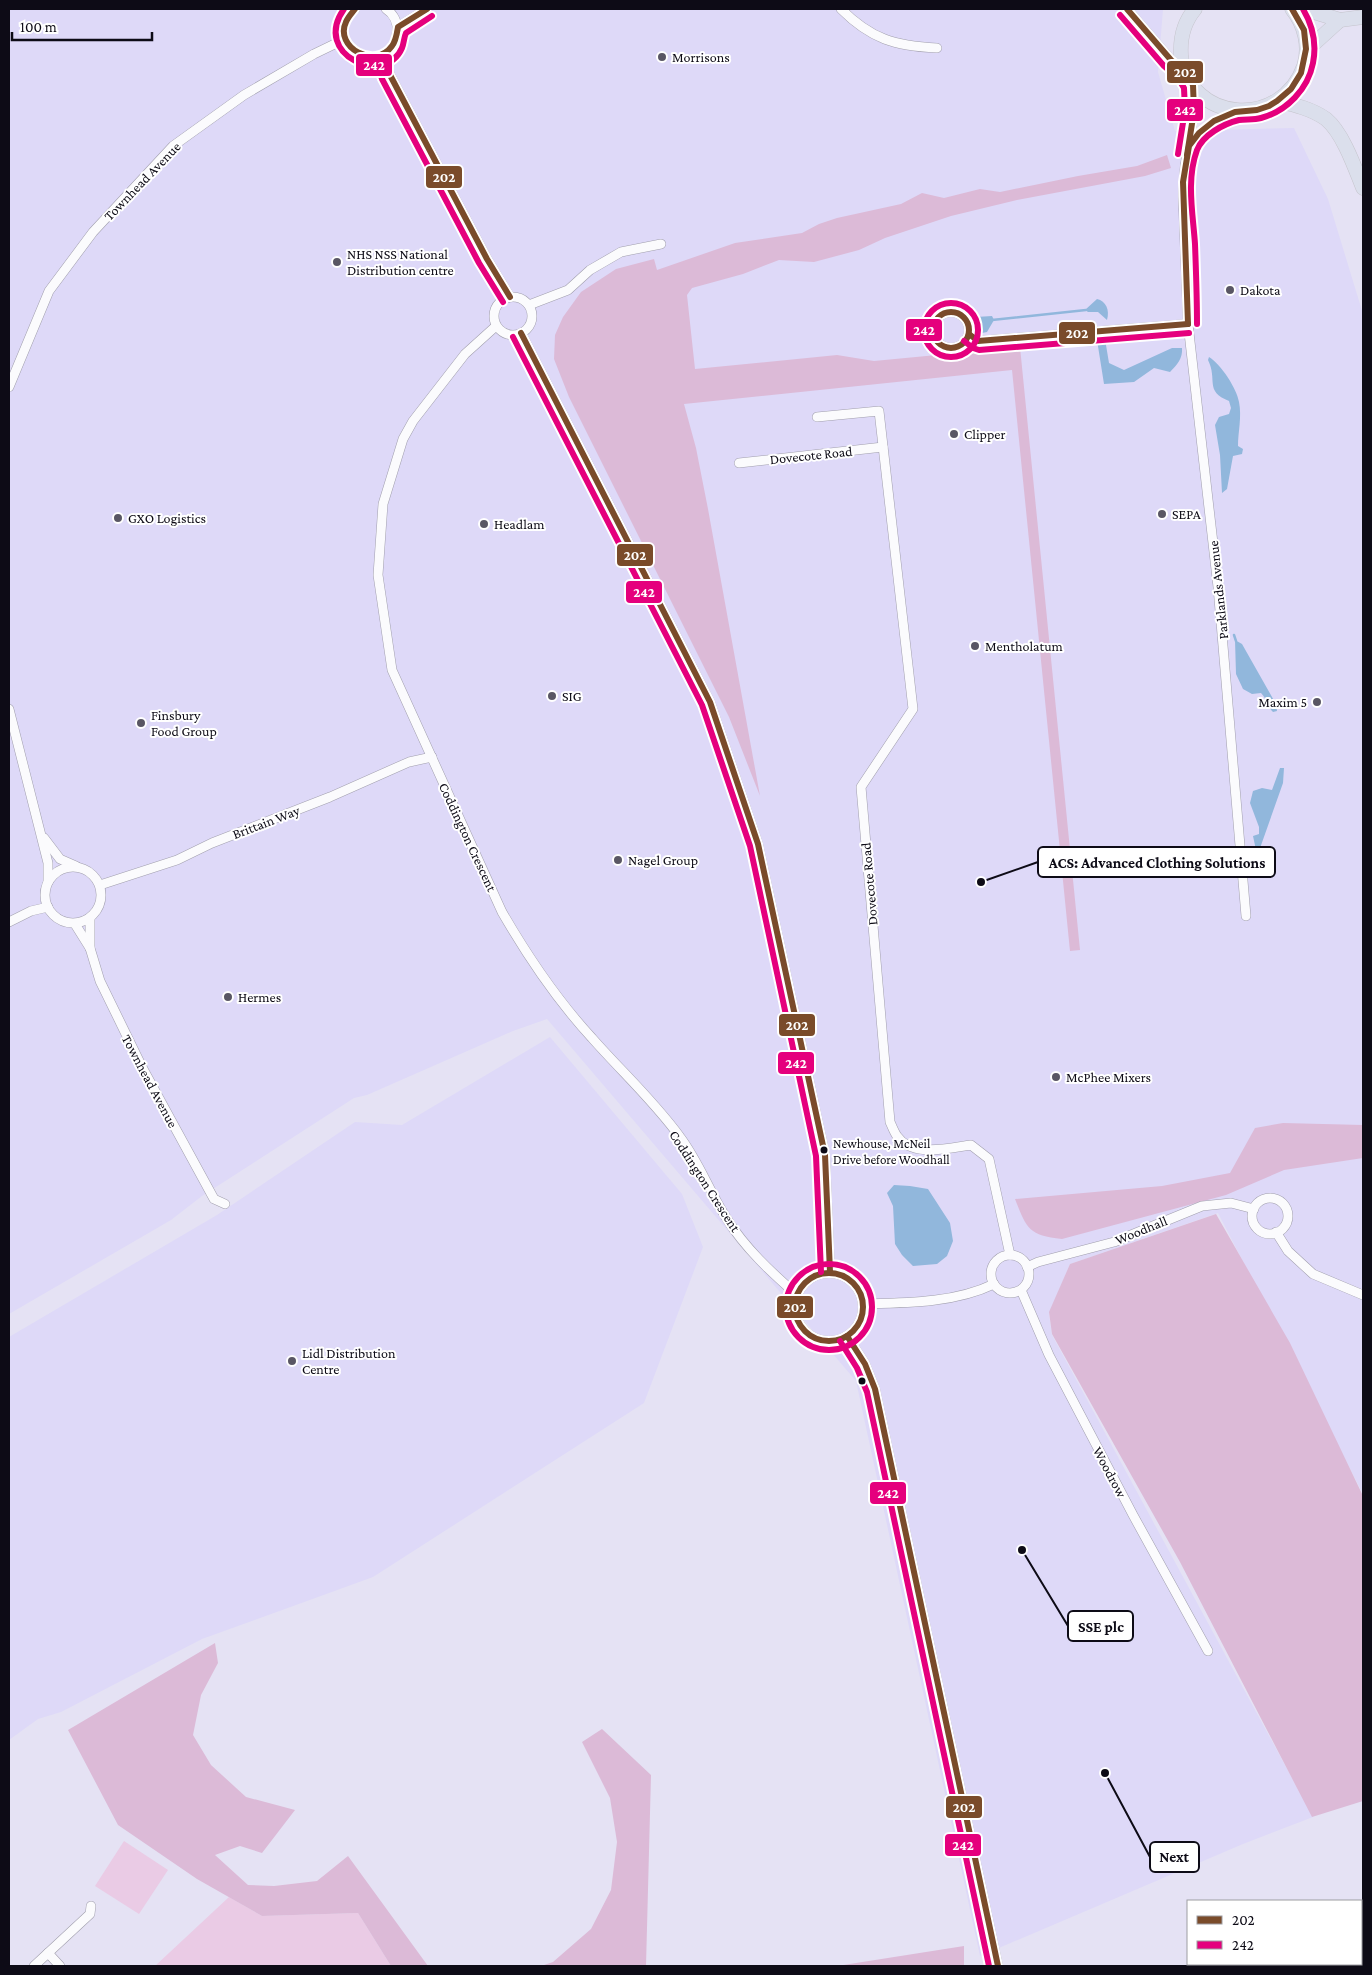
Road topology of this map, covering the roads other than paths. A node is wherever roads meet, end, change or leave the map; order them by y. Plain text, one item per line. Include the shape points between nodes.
1 (355, 9) edge
2 (386, 9) edge
3 (427, 9) edge
4 (842, 9) edge
5 (1127, 9) edge
6 (1195, 9) edge
7 (1292, 9) edge
8 (1304, 9) edge
9 (1363, 17) edge
10 (1340, 20) junction
11 (398, 27) junction
12 (345, 39) junction
13 (937, 48) dead end
14 (1306, 50) junction
15 (384, 54) junction
16 (1186, 72) junction
17 (1193, 85) junction
18 (1278, 101) junction
19 (1240, 111) junction
20 (1190, 145) junction
21 (1363, 188) edge
22 (661, 244) dead end
23 (510, 297) junction
24 (528, 305) junction
25 (1188, 324) junction
26 (496, 326) junction
27 (521, 333) junction
28 (969, 334) junction
29 (9, 387) edge
30 (817, 417) dead end
31 (883, 447) junction
32 (739, 463) dead end
33 (9, 709) edge
34 (432, 757) junction
35 (40, 833) junction
36 (78, 868) junction
37 (48, 882) junction
38 (100, 885) junction
39 (48, 907) junction
40 (1246, 916) dead end
41 (90, 918) junction
42 (9, 922) edge
43 (74, 924) junction
44 (90, 948) junction
45 (225, 1204) dead end
46 (1254, 1209) junction
47 (1276, 1232) junction
48 (1010, 1255) junction
49 (1028, 1267) junction
50 (830, 1272) junction
51 (994, 1284) junction
52 (1021, 1290) junction
53 (796, 1294) junction
54 (1363, 1295) edge
55 (863, 1304) junction
56 (847, 1336) junction
57 (1208, 1650) dead end
58 (90, 1906) dead end
59 (48, 1953) junction
60 (34, 1966) edge
61 (60, 1966) edge
62 (998, 1966) edge

1 - 12 street via 345,22
2 - 11 street
3 - 11 street
4 - 13 street via 855,23 896,44
5 - 16 street
6 - 16 highway via 1182,36 1182,61
7 - 14 highway via 1302,26
8 - 10 highway
9 - 10 highway
10 - 14 highway
11 - 15 street via 395,43
12 - 15 street via 357,54 374,57
12 - 29 street, Townhead Avenue via 244,95 174,146 93,232 49,291
14 - 18 highway via 1301,74
15 - 23 street via 390,75
16 - 17 highway
17 - 19 highway via 1214,104
17 - 20 street, Parklands Avenue
18 - 19 highway via 1260,109
18 - 21 highway via 1310,110 1334,128
19 - 20 street, Parklands Avenue via 1208,124
20 - 25 street, Parklands Avenue via 1183,196
22 - 24 street via 621,252 590,270 568,290
23 - 24 street via 520,298
23 - 26 street via 496,306 493,316
24 - 27 street via 532,317
25 - 28 street via 978,341
25 - 40 street, Parklands Avenue via 1219,596
26 - 27 street via 504,333
26 - 34 street, Coddington Crescent via 465,354 413,421 403,439 383,504 378,575 392,670
27 - 50 street via 710,702 758,844 825,1155
28 - 28 street via 962,345 947,348 936,342 932,327 938,316 958,313 965,319
30 - 31 street, Dovecote Road via 879,411
31 - 32 street, Dovecote Road
31 - 48 street, Dovecote Road via 913,708 861,787 890,1122 897,1137 907,1145 925,1150 970,1145 989,1159
33 - 35 street
34 - 38 street, Brittain Way via 410,762 178,860
34 - 53 street, Coddington Crescent via 502,912 525,952 591,1038 680,1137 728,1220 766,1268
35 - 36 street via 60,859
35 - 37 street via 48,863
36 - 37 street via 61,870
36 - 38 street via 93,875
37 - 39 street via 45,899
38 - 41 street via 100,905
39 - 42 street
39 - 43 street via 58,920
41 - 43 street
41 - 44 street, Townhead Avenue
43 - 44 street, Townhead Avenue
44 - 45 street, Townhead Avenue via 100,981 143,1069 214,1199
46 - 47 street via 1257,1227 1268,1233
46 - 47 street via 1267,1198 1282,1203 1287,1209 1288,1220
46 - 49 street, Woodhall via 1231,1202 1202,1206 1114,1242
47 - 54 street via 1288,1251 1313,1274
48 - 49 street via 1022,1259
48 - 51 street via 995,1263
49 - 52 street via 1028,1281
50 - 53 street via 810,1278
50 - 55 street via 849,1279 861,1294
51 - 52 street via 1005,1292
51 - 55 street via 980,1291 945,1298
52 - 57 street, Woodrow via 1049,1355
53 - 56 street via 794,1313 803,1330 824,1341 836,1341
55 - 56 street via 860,1322
56 - 62 street via 865,1364 875,1389
58 - 59 street via 90,1914
59 - 60 street
59 - 61 street

